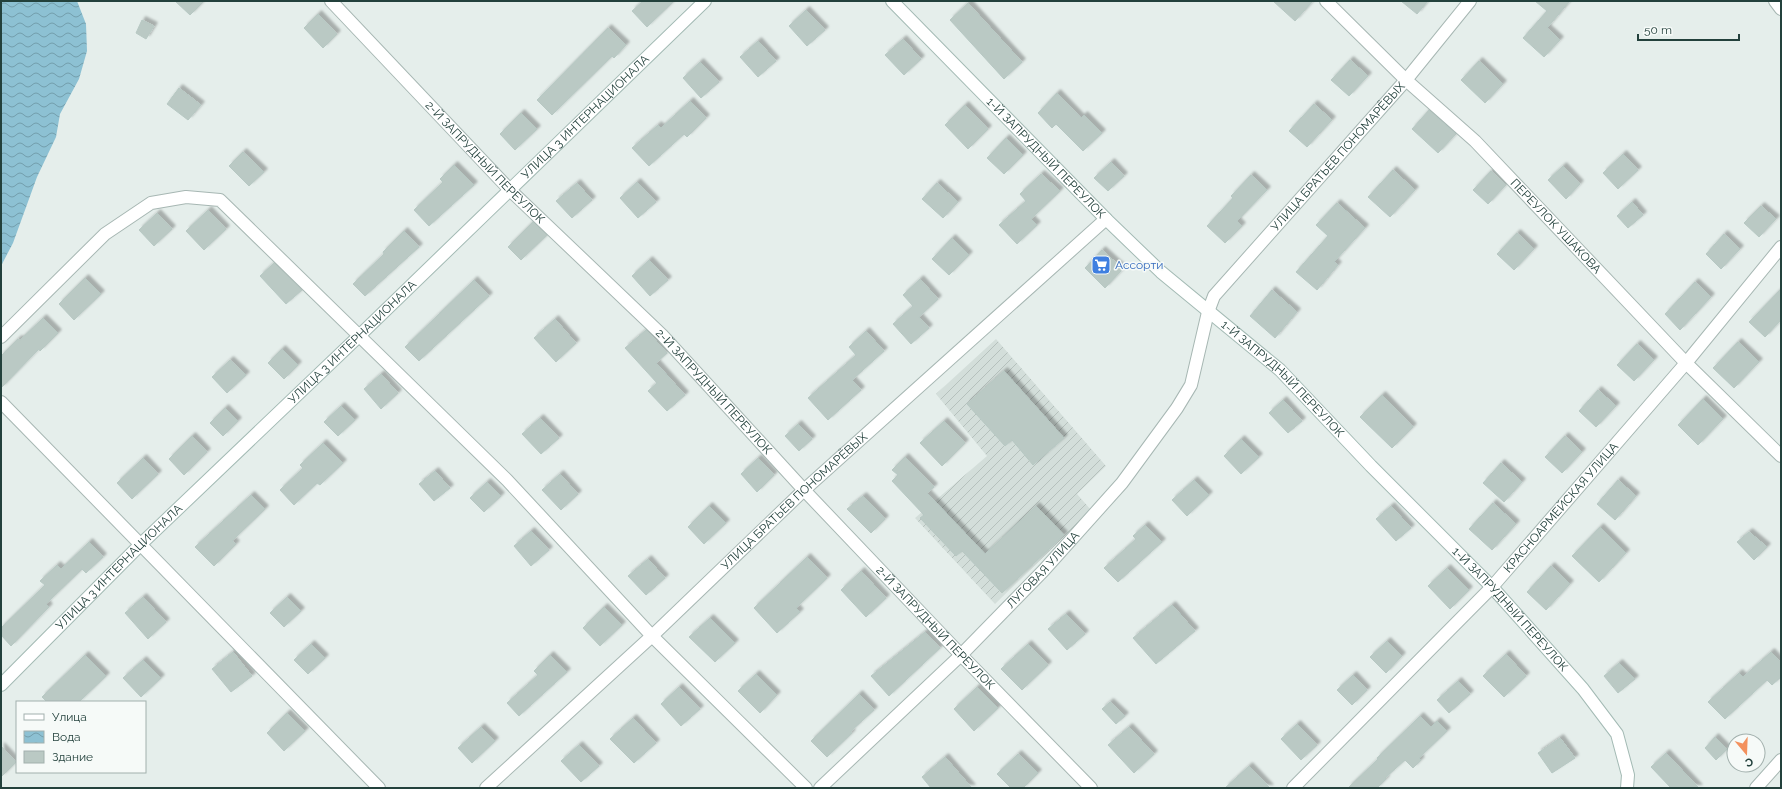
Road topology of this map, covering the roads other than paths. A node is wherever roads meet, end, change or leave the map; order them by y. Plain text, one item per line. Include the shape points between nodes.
1 (331, 1) edge
2 (705, 1) edge
3 (892, 1) edge
4 (1326, 1) edge
5 (1470, 1) edge
6 (1775, 1) edge
7 (1781, 8) edge
8 (1406, 80) junction
9 (510, 190) junction
10 (1106, 219) junction
11 (1781, 247) edge
12 (1208, 312) junction
13 (360, 335) junction
14 (1, 337) edge
15 (1686, 363) junction
16 (1, 402) edge
17 (1781, 456) edge
18 (804, 490) junction
19 (141, 544) junction
20 (1492, 587) junction
21 (652, 636) junction
22 (961, 655) junction
23 (1, 685) edge
24 (1781, 760) edge
25 (379, 788) edge
26 (486, 788) edge
27 (806, 788) edge
28 (820, 788) edge
29 (1091, 788) edge
30 (1293, 788) edge
31 (1627, 788) edge
32 (1756, 788) edge

1 - 9 street, 2-Й ЗАПРУДНЫЙ ПЕРЕУЛОК
2 - 9 street, УЛИЦА 3 ИНТЕРНАЦИОНАЛА
3 - 10 street, 1-Й ЗАПРУДНЫЙ ПЕРЕУЛОК
4 - 8 street, ПЕРЕУЛОК УШАКОВА
5 - 8 street, УЛИЦА БРАТЬЕВ ПОНОМАРЁВЫХ
6 - 7 street
8 - 12 street, УЛИЦА БРАТЬЕВ ПОНОМАРЁВЫХ via 1214,296
8 - 15 street, ПЕРЕУЛОК УШАКОВА via 1475,141
9 - 13 street, УЛИЦА 3 ИНТЕРНАЦИОНАЛА
9 - 18 street, 2-Й ЗАПРУДНЫЙ ПЕРЕУЛОК via 662,335
10 - 12 street, 1-Й ЗАПРУДНЫЙ ПЕРЕУЛОК via 1161,272
10 - 18 street, УЛИЦА БРАТЬЕВ ПОНОМАРЁВЫХ
11 - 15 street, КРАСНОАРМЕЙСКАЯ УЛИЦА
12 - 20 street, 1-Й ЗАПРУДНЫЙ ПЕРЕУЛОК via 1280,370
12 - 22 street, ЛУГОВАЯ УЛИЦА via 1191,385 1177,408 1122,483 1044,570
13 - 14 street via 220,200 186,197 151,203 105,234
13 - 19 street, УЛИЦА 3 ИНТЕРНАЦИОНАЛА
13 - 21 street via 507,480
15 - 17 street, ПЕРЕУЛОК УШАКОВА
15 - 20 street, КРАСНОАРМЕЙСКАЯ УЛИЦА
16 - 19 street
18 - 21 street, УЛИЦА БРАТЬЕВ ПОНОМАРЁВЫХ
18 - 22 street, 2-Й ЗАПРУДНЫЙ ПЕРЕУЛОК
19 - 23 street, УЛИЦА 3 ИНТЕРНАЦИОНАЛА
19 - 25 street
20 - 30 street, КРАСНОАРМЕЙСКАЯ УЛИЦА
20 - 31 street, 1-Й ЗАПРУДНЫЙ ПЕРЕУЛОК via 1584,689 1617,734 1628,775
21 - 26 street, УЛИЦА БРАТЬЕВ ПОНОМАРЁВЫХ
21 - 27 street
22 - 28 street, ЛУГОВАЯ УЛИЦА
22 - 29 street, 2-Й ЗАПРУДНЫЙ ПЕРЕУЛОК
24 - 32 street

